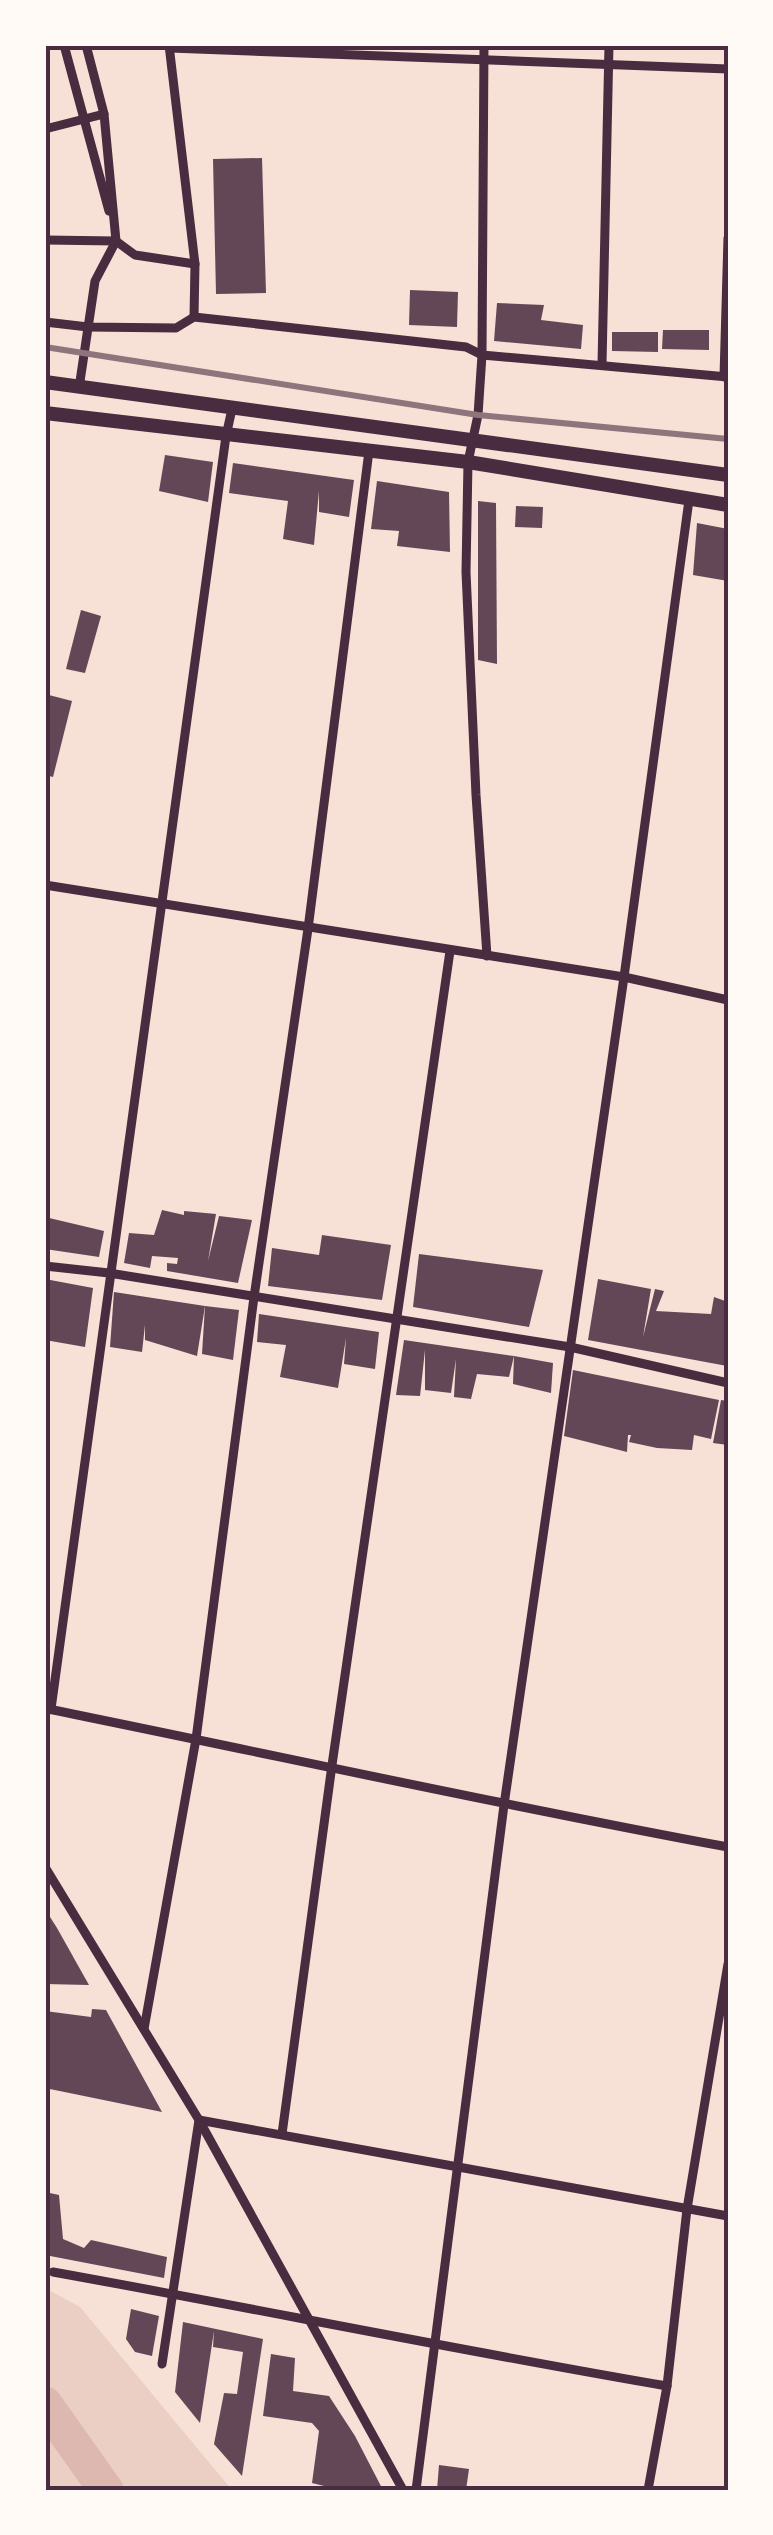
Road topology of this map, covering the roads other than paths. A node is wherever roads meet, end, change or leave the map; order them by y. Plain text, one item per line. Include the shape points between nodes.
1 (64, 45) edge
2 (86, 45) edge
3 (484, 45) edge
4 (610, 45) edge
5 (170, 46) edge
6 (484, 62) junction
7 (609, 64) junction
8 (728, 69) edge
9 (104, 114) junction
10 (86, 118) junction
11 (45, 129) edge
12 (728, 238) edge
13 (45, 240) edge
14 (116, 241) junction
15 (196, 264) junction
16 (194, 317) junction
17 (45, 322) edge
18 (88, 328) junction
19 (482, 354) junction
20 (602, 364) junction
21 (726, 377) edge
22 (45, 382) edge
23 (79, 388) junction
24 (232, 410) junction
25 (45, 413) edge
26 (226, 436) junction
27 (470, 440) junction
28 (369, 452) junction
29 (468, 462) junction
30 (728, 476) edge
31 (689, 500) junction
32 (728, 505) edge
33 (45, 885) edge
34 (160, 904) junction
35 (308, 929) junction
36 (450, 951) junction
37 (487, 956) junction
38 (624, 977) junction
39 (728, 1000) edge
40 (45, 1266) edge
41 (109, 1273) junction
42 (254, 1297) junction
43 (397, 1320) junction
44 (570, 1347) junction
45 (728, 1383) edge
46 (48, 1709) edge
47 (196, 1740) junction
48 (332, 1765) junction
49 (504, 1805) junction
50 (728, 1847) edge
51 (45, 1866) edge
52 (728, 1964) edge
53 (144, 2030) junction
54 (199, 2120) junction
55 (282, 2134) junction
56 (459, 2166) junction
57 (688, 2209) junction
58 (728, 2216) edge
59 (54, 2272) dead end
60 (172, 2294) junction
61 (307, 2318) junction
62 (434, 2346) junction
63 (162, 2364) dead end
64 (667, 2386) junction
65 (402, 2490) edge
66 (416, 2490) edge
67 (648, 2490) edge

1 - 10 street
2 - 9 street
3 - 6 street
4 - 7 street
5 - 6 street
5 - 15 street
6 - 7 street
6 - 19 street
7 - 8 street
7 - 20 street
9 - 10 street
9 - 14 street
10 - 11 street
10 - 14 street
12 - 21 street
13 - 14 street
14 - 15 street via 135,255
14 - 18 street via 95,281
15 - 16 street
16 - 18 street via 176,328
16 - 19 street via 466,346
17 - 18 street
18 - 23 street
19 - 20 street
19 - 27 street
20 - 21 street
22 - 23 main road
23 - 24 main road
24 - 26 street
24 - 27 main road
25 - 26 main road
26 - 28 main road
26 - 34 street
27 - 29 street
27 - 30 main road
28 - 29 main road
28 - 35 street
29 - 31 main road
29 - 37 street via 466,572
31 - 32 main road
31 - 38 street
33 - 34 street
34 - 35 street
34 - 41 street
35 - 36 street
35 - 42 street
36 - 37 street
36 - 43 street
37 - 38 street
38 - 39 street
38 - 44 street
40 - 41 street
41 - 42 street
41 - 46 street
42 - 43 street
42 - 47 street
43 - 44 street
43 - 48 street
44 - 45 street
44 - 49 street
46 - 47 street
47 - 48 street
47 - 53 street
48 - 49 street
48 - 55 street
49 - 50 street
49 - 56 street
51 - 53 street
52 - 57 street
53 - 54 street
54 - 55 street
54 - 60 street
54 - 61 street
55 - 56 street
56 - 57 street
56 - 62 street
57 - 58 street
57 - 64 street
59 - 60 street
60 - 61 street
60 - 63 street
61 - 62 street
61 - 65 street
62 - 64 street
62 - 66 street
64 - 67 street

